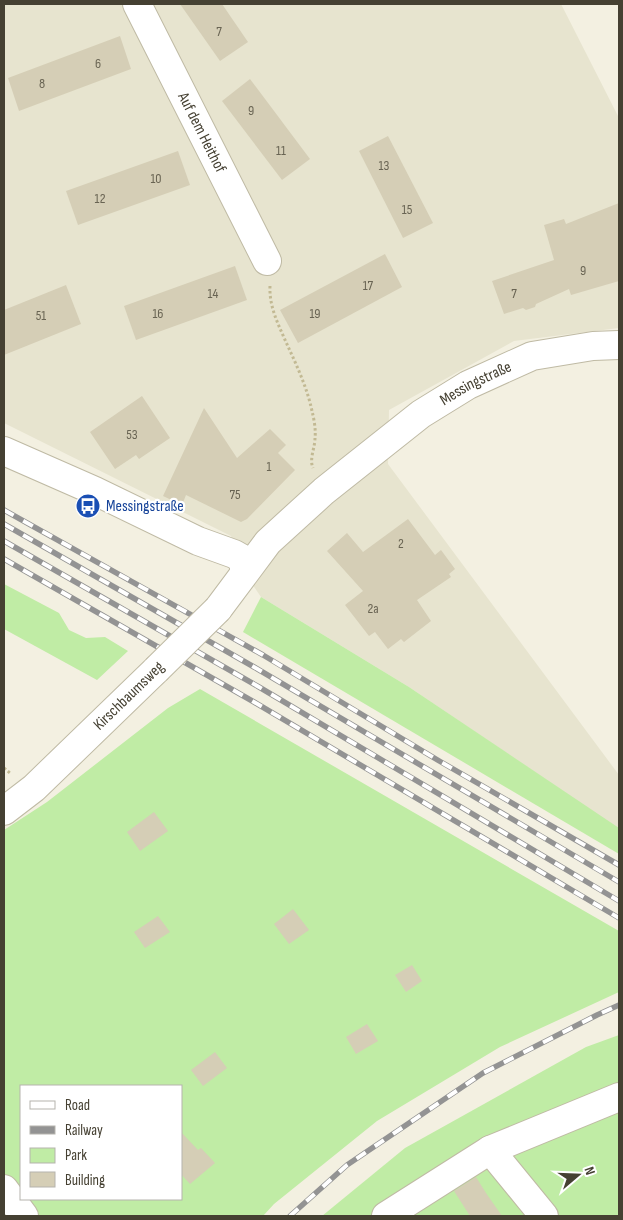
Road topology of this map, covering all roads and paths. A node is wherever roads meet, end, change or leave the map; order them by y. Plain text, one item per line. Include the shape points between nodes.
1 (137, 4) edge
2 (267, 261) joint
3 (619, 345) edge
4 (4, 450) edge
5 (311, 466) dead end
6 (244, 572) junction
7 (4, 811) edge
8 (619, 1097) edge
9 (490, 1150) junction
10 (4, 1189) edge
11 (24, 1216) edge
12 (386, 1216) edge
13 (544, 1216) edge

1 - 2 street, Auf dem Heithof
2 - 5 path via 269,295 312,411 316,436
3 - 6 street, Messingstraße via 532,356 468,385 421,414 324,491 268,542
4 - 6 street via 198,541 234,554 244,564
6 - 7 street, Kirschbaumsweg, bridge via 218,609 34,788
8 - 9 street
9 - 12 street
9 - 13 street
10 - 11 street

